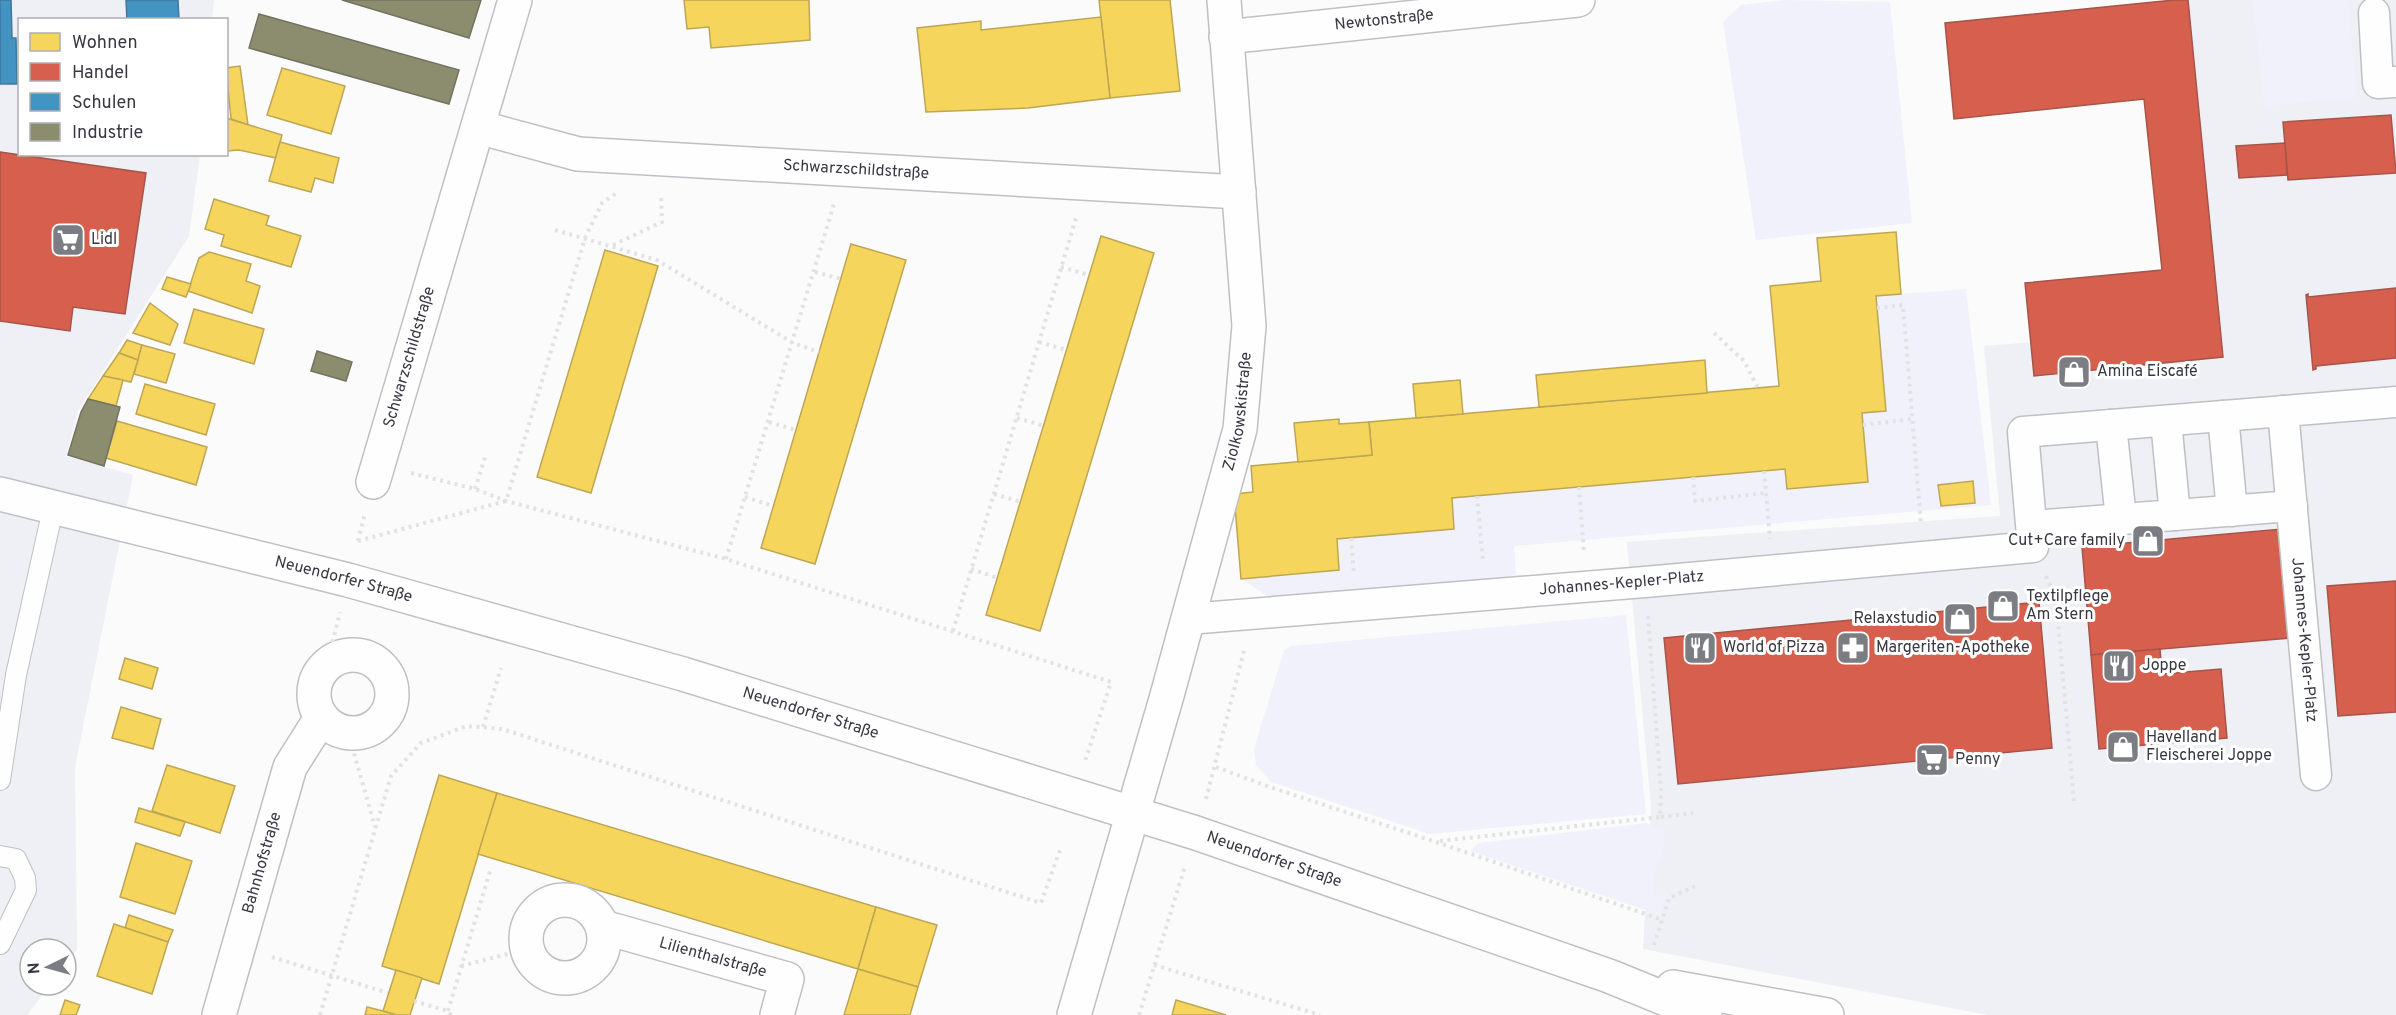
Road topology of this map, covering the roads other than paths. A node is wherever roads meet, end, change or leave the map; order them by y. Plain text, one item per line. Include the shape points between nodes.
1 (515, 0) edge
2 (1224, 0) edge
3 (1578, 0) edge
4 (2374, 13) dead end
5 (1226, 37) junction
6 (2396, 82) edge
7 (478, 127) junction
8 (1239, 192) junction
9 (2396, 402) edge
10 (2283, 411) junction
11 (2223, 416) junction
12 (2166, 420) junction
13 (2111, 425) junction
14 (376, 473) road end
15 (0, 494) edge
16 (2292, 506) junction
17 (53, 508) junction
18 (2232, 511) junction
19 (2175, 515) junction
20 (2121, 519) junction
21 (2032, 537) junction
22 (1188, 619) junction
23 (9, 668) edge
24 (335, 725) road end
25 (2316, 775) dead end
26 (0, 780) edge
27 (1132, 813) junction
28 (0, 856) edge
29 (603, 927) junction
30 (0, 944) edge
31 (1609, 976) junction
32 (219, 1015) edge
33 (777, 1015) edge
34 (1074, 1015) edge
35 (1704, 1015) edge
36 (1827, 1015) edge

1 - 7 street, Schwarzschildstraße
2 - 5 street, Ziolkowskistraße
3 - 5 street, Newtonstraße
4 - 6 street via 2378,83
5 - 8 street, Ziolkowskistraße
7 - 8 street, Schwarzschildstraße via 579,154
7 - 14 street, Schwarzschildstraße
8 - 22 street, Ziolkowskistraße via 1249,326 1240,429
9 - 10 street
10 - 11 street
10 - 16 street, Johannes-Kepler-Platz
11 - 12 street
11 - 18 street
12 - 13 street
12 - 19 street
13 - 20 street
13 - 21 street via 2023,432
15 - 17 street, Neuendorfer Straße
16 - 18 street, Johannes-Kepler-Platz
16 - 25 street, Johannes-Kepler-Platz
17 - 23 lane
17 - 27 street, Neuendorfer Straße via 348,580 672,671
18 - 19 street, Johannes-Kepler-Platz
19 - 20 street, Johannes-Kepler-Platz
20 - 21 street, Johannes-Kepler-Platz
21 - 22 street, Johannes-Kepler-Platz via 1924,557
22 - 27 street, Ziolkowskistraße
23 - 26 lane
24 - 32 street, Bahnhofstraße via 290,767
27 - 31 street, Neuendorfer Straße
27 - 34 street
28 - 30 lane via 16,859 26,891
29 - 29 street via 604,943 599,958 589,970 575,977 545,973 526,950 525,935 530,921 552,901 583,904
29 - 33 street, Lilienthalstraße via 787,979
31 - 35 street, Neuendorfer Straße
31 - 36 street, Neuendorfer Straße

